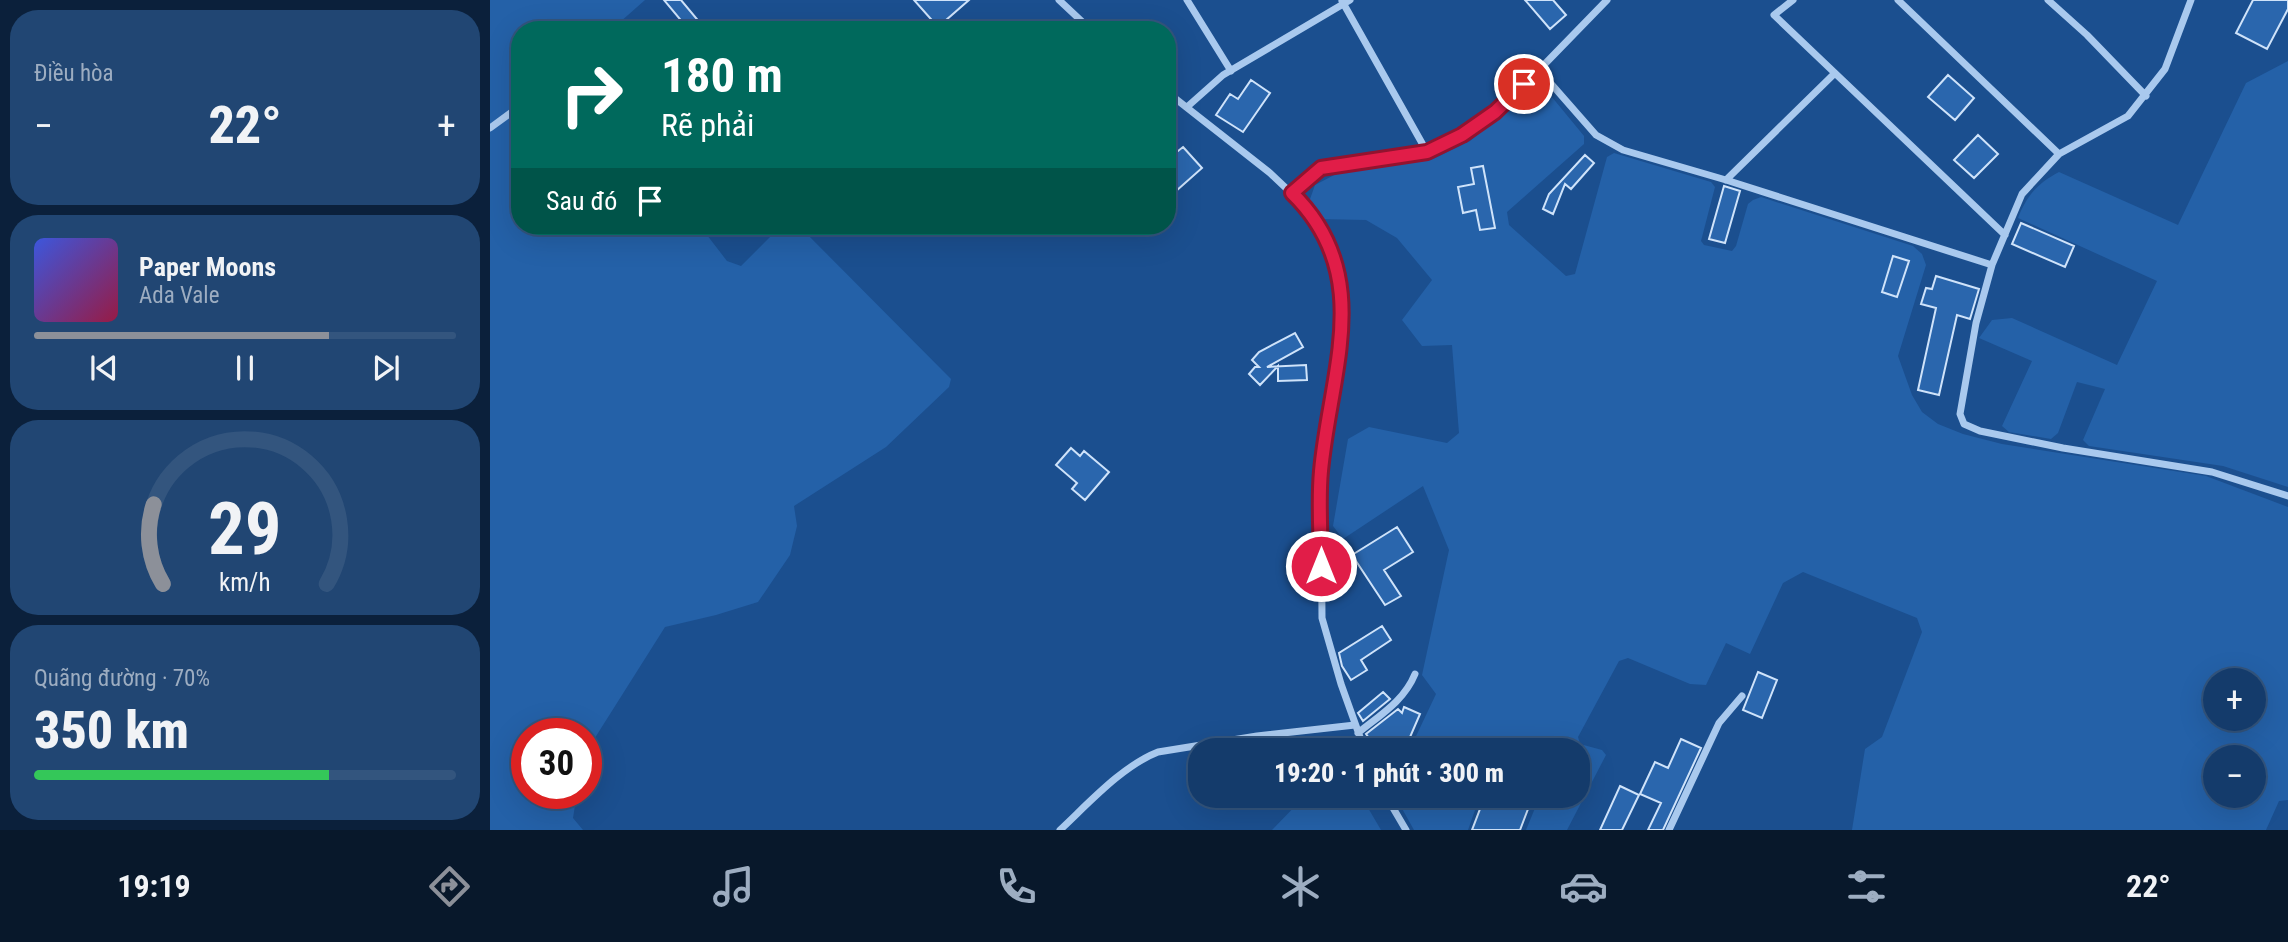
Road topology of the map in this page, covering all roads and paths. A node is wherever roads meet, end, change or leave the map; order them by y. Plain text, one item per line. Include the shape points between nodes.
1 (1059, 0) edge
2 (1187, 0) edge
3 (1607, 0) edge
4 (1793, 0) edge
5 (1898, 0) edge
6 (2048, 0) edge
7 (2191, 0) edge
8 (1345, 1) edge
9 (1081, 21) edge
10 (1539, 70) junction
11 (1231, 71) junction
12 (1834, 74) junction
13 (2146, 96) junction
14 (1176, 99) edge
15 (1186, 107) junction
16 (511, 113) edge
17 (490, 128) edge
18 (1427, 152) junction
19 (2059, 154) junction
20 (1726, 180) junction
21 (1292, 193) junction
22 (2005, 234) junction
23 (1992, 265) junction
24 (2288, 496) edge
25 (1415, 674) dead end
26 (1742, 696) dead end
27 (1357, 729) junction
28 (1360, 738) edge
29 (1393, 808) edge
30 (1060, 830) edge
31 (1406, 830) edge
32 (1669, 830) edge

1 - 9 street
2 - 11 street
3 - 10 street
4 - 12 street via 1774,15
5 - 19 street
6 - 13 street
7 - 13 street via 2165,69
8 - 11 street
8 - 18 street
10 - 18 street via 1495,112
10 - 20 street via 1608,143
11 - 15 street
12 - 20 street
12 - 22 street
13 - 19 street via 2120,122
14 - 15 street
15 - 21 street
16 - 17 street
18 - 21 street via 1321,168
19 - 22 street via 2022,194
20 - 23 street
21 - 27 street via 1307,208 1332,253 1342,290 1337,379 1321,472 1322,618
22 - 23 street
23 - 24 street via 1961,401 1964,424 2063,448 2211,472
25 - 27 street via 1400,698
26 - 32 street via 1719,723
27 - 28 street
27 - 30 street via 1257,736 1158,752 1129,769
29 - 31 street

